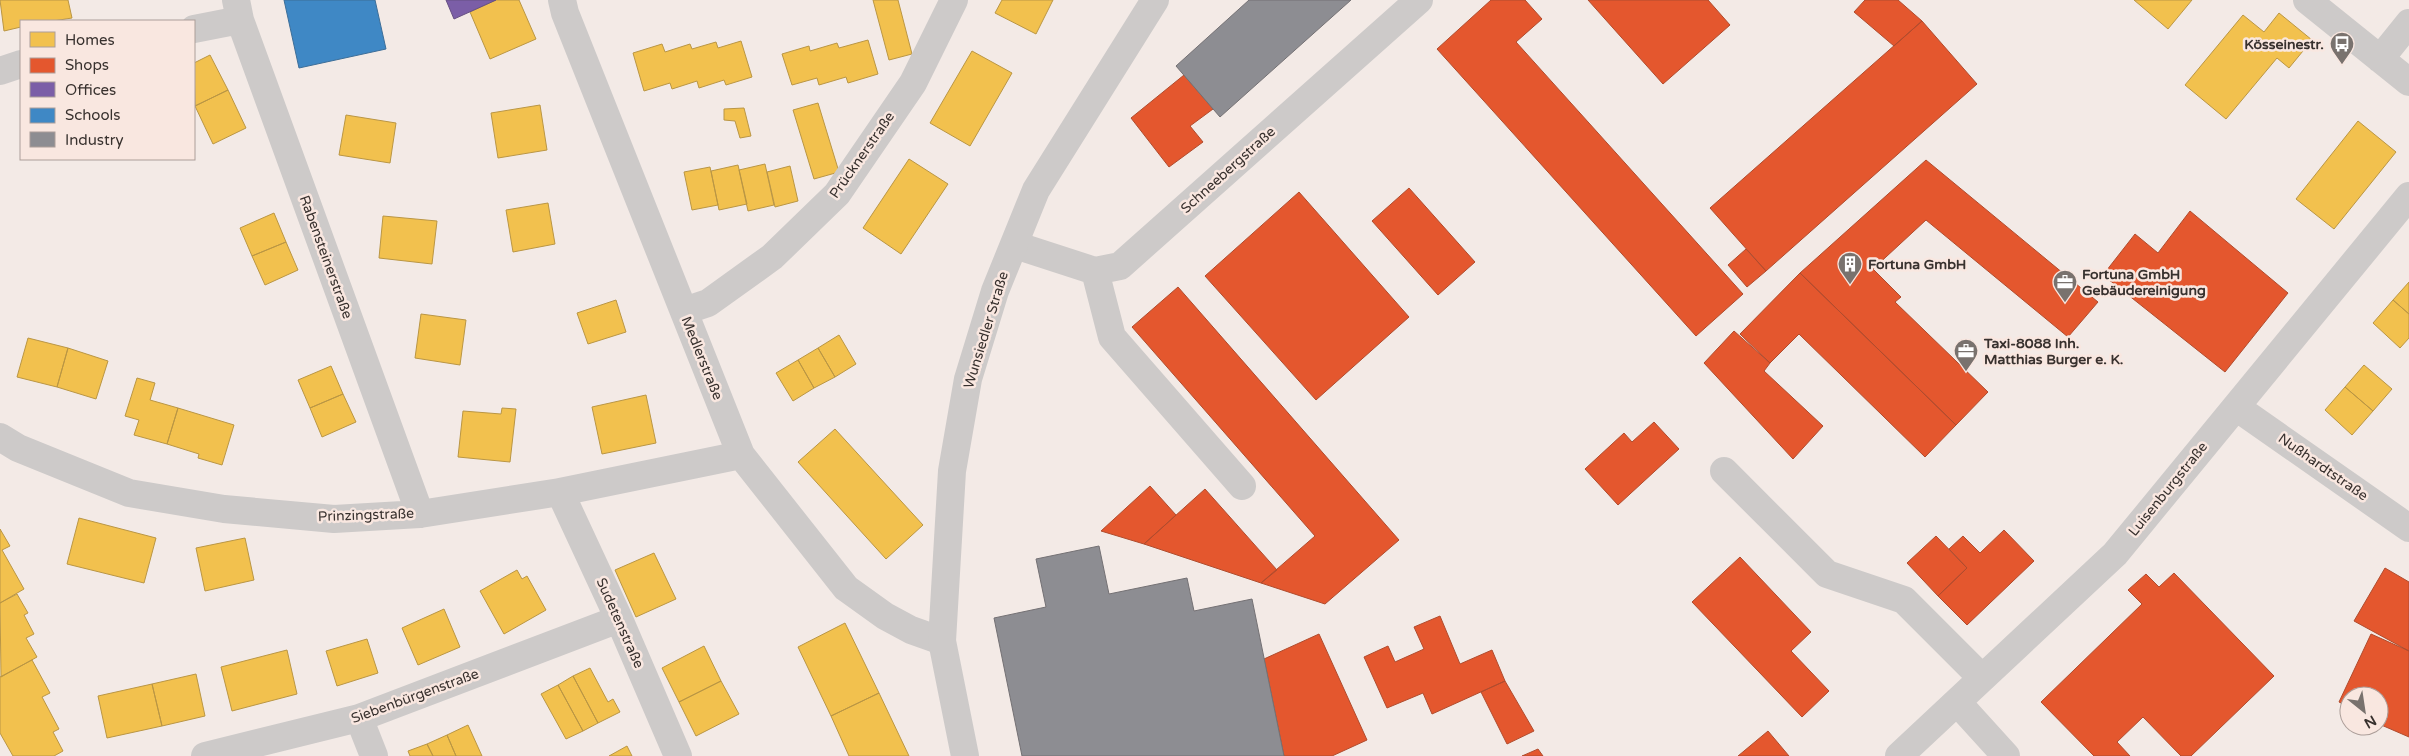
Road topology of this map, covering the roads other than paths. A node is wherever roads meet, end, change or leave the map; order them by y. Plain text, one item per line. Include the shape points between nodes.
1 (562, 0) edge
2 (954, 0) edge
3 (1155, 0) edge
4 (1419, 0) edge
5 (2306, 0) edge
6 (238, 10) edge
7 (2409, 23) edge
8 (195, 29) edge
9 (2380, 59) junction
10 (20, 64) edge
11 (0, 71) edge
12 (2409, 82) edge
13 (2409, 196) edge
14 (1014, 245) junction
15 (1095, 271) junction
16 (684, 311) junction
17 (2236, 407) junction
18 (0, 437) edge
19 (741, 455) junction
20 (1724, 471) dead end
21 (1242, 486) dead end
22 (560, 492) junction
23 (420, 514) junction
24 (2409, 528) edge
25 (619, 619) junction
26 (942, 641) junction
27 (1982, 678) junction
28 (1957, 702) junction
29 (359, 718) junction
30 (205, 756) edge
31 (374, 756) edge
32 (678, 756) edge
33 (965, 756) edge
34 (1900, 756) edge
35 (2006, 756) edge

1 - 16 street, Medlerstraße
2 - 16 street, Prücknerstraße via 913,83 837,194 772,258 708,303
3 - 14 street, Wunsiedler Straße via 1036,190
4 - 15 street, Schneebergstraße via 1120,266
5 - 9 street
6 - 8 street
6 - 23 street, Rabensteinerstraße
7 - 9 street
9 - 12 street
10 - 11 street
13 - 17 street, Luisenburgstraße
14 - 15 street, Schneebergstraße
14 - 26 street, Wunsiedler Straße via 995,291 968,379 952,471
15 - 21 street via 1112,338
16 - 19 street, Medlerstraße
17 - 24 street, Nußhardtstraße
17 - 27 street, Luisenburgstraße via 2115,554
18 - 23 street, Prinzingstraße via 18,448 129,493 224,509 334,519
19 - 22 street, Prinzingstraße
19 - 26 street, Medlerstraße via 846,588 894,621
20 - 27 street via 1827,574 1904,600
22 - 23 street, Prinzingstraße
22 - 25 street, Sudetenstraße
25 - 29 street, Siebenbürgenstraße
25 - 32 street, Sudetenstraße
26 - 33 street, Wunsiedler Straße
27 - 28 street, Luisenburgstraße
28 - 34 street, Luisenburgstraße
28 - 35 street
29 - 30 street, Siebenbürgenstraße
29 - 31 street

